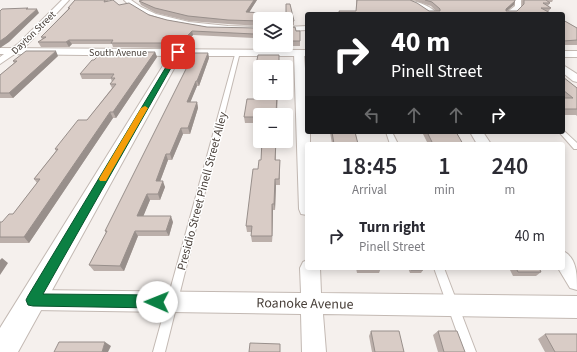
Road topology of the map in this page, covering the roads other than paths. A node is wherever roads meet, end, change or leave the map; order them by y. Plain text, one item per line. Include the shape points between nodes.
1 (66, 0) edge
2 (127, 0) edge
3 (404, 0) edge
4 (518, 0) edge
5 (431, 12) edge
6 (512, 12) edge
7 (305, 28) edge
8 (253, 29) edge
9 (293, 29) edge
10 (253, 50) edge
11 (0, 51) edge
12 (14, 51) junction
13 (178, 52) junction
14 (238, 52) junction
15 (292, 52) edge
16 (303, 53) edge
17 (565, 54) edge
18 (577, 54) edge
19 (0, 62) edge
20 (565, 70) edge
21 (577, 79) edge
22 (305, 130) edge
23 (564, 134) edge
24 (577, 147) edge
25 (565, 263) edge
26 (310, 270) edge
27 (440, 270) edge
28 (577, 281) edge
29 (33, 300) junction
30 (172, 302) junction
31 (312, 304) junction
32 (453, 305) junction
33 (577, 307) edge
34 (4, 343) edge
35 (159, 352) edge
36 (314, 352) edge
37 (470, 352) edge

1 - 12 street, Dayton Street
2 - 8 street via 144,12 174,21 220,28
3 - 5 street
4 - 6 street via 518,7
7 - 9 street
10 - 14 street, South Avenue
11 - 12 street, South Avenue
12 - 13 street, South Avenue
12 - 19 street, Dayton Street
13 - 14 street, South Avenue
13 - 29 street
14 - 30 lane, Presidio Street Pinell Street Alley
15 - 16 street, South Avenue
16 - 22 street
17 - 18 street
20 - 21 street
23 - 24 lane
25 - 28 street
26 - 31 street
27 - 32 lane
29 - 30 street, Roanoke Avenue
29 - 34 street
30 - 31 street, Roanoke Avenue
30 - 35 lane, Presidio Street Pinell Street Alley
31 - 32 street, Roanoke Avenue
31 - 36 street
32 - 33 street, Roanoke Avenue
32 - 37 lane

